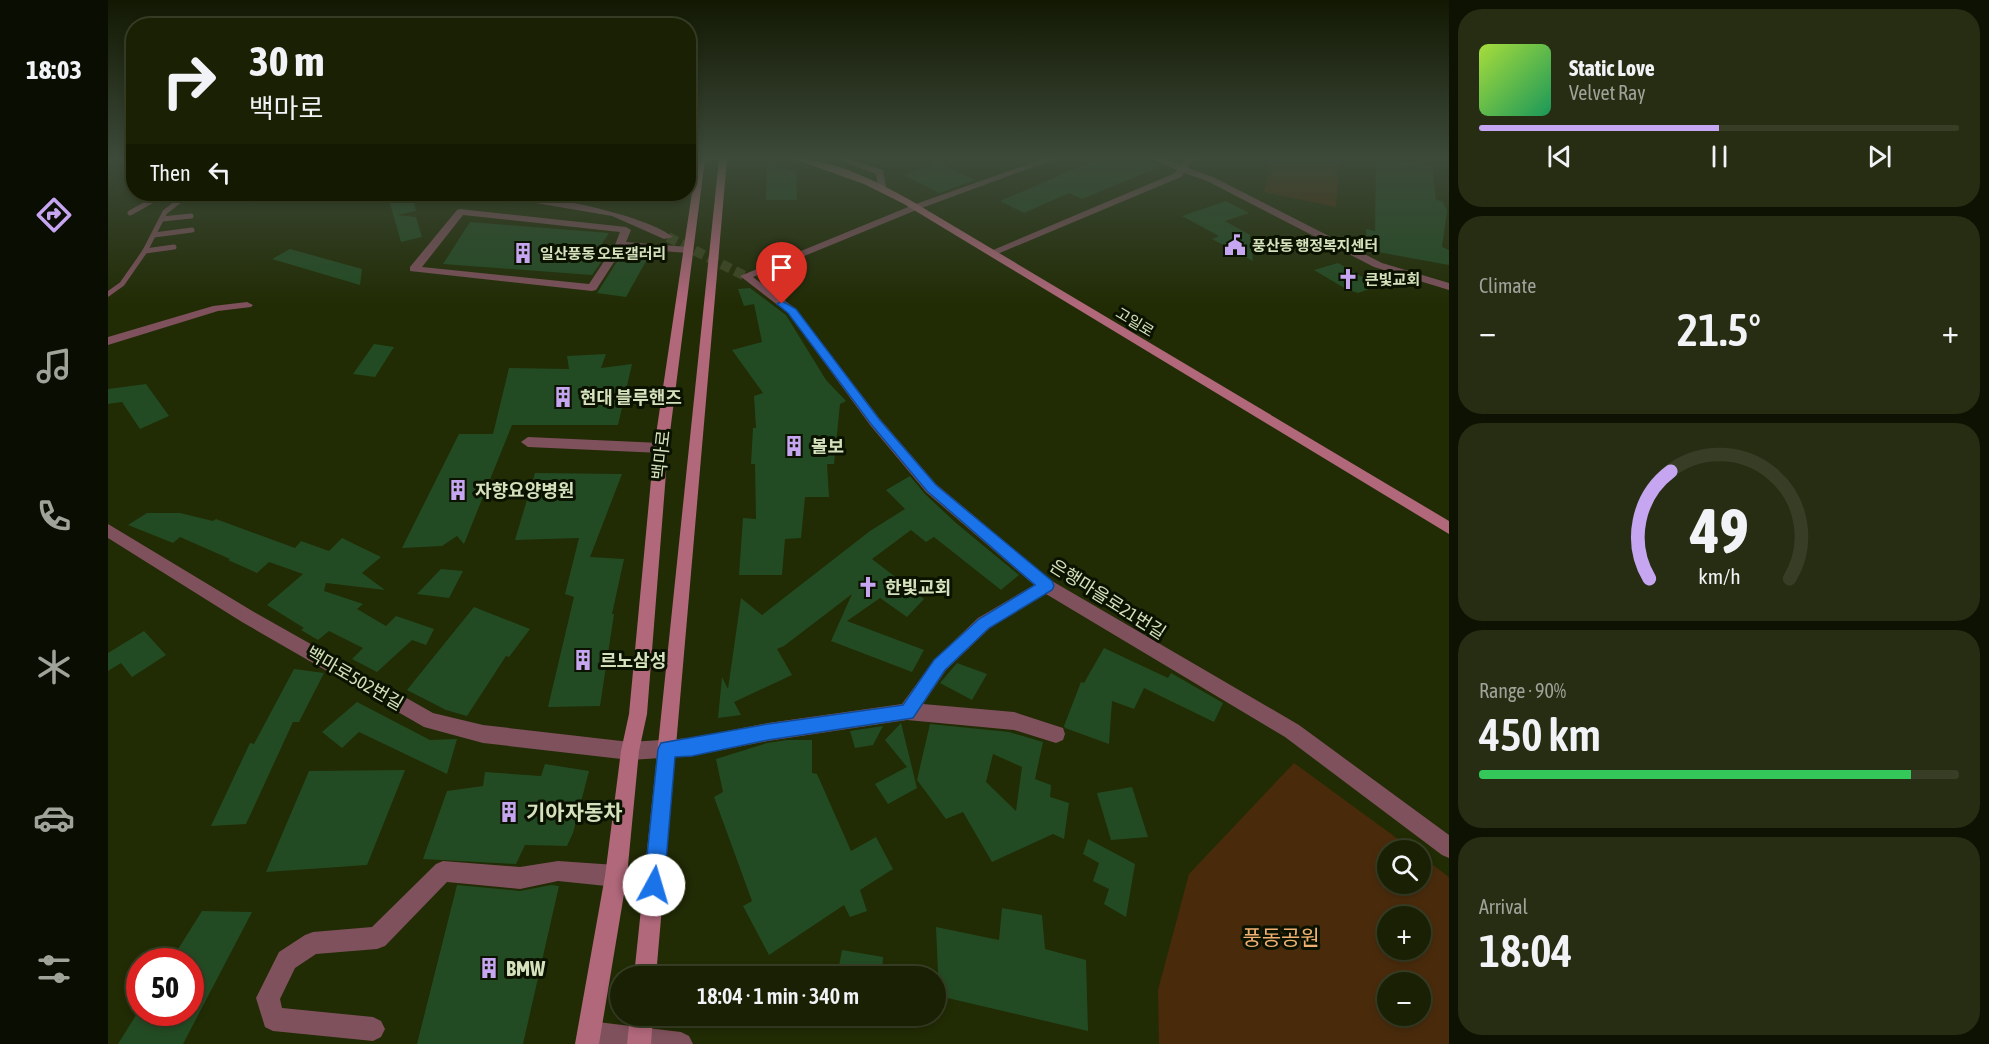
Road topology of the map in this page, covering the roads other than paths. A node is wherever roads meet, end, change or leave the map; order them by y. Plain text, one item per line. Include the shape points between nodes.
1 (139, 208) edge
2 (170, 208) edge
3 (578, 208) edge
4 (694, 208) edge
5 (718, 208) edge
6 (914, 208) edge
7 (917, 208) edge
8 (1100, 208) edge
9 (1265, 208) edge
10 (130, 213) dead end
11 (191, 216) dead end
12 (162, 219) junction
13 (192, 230) dead end
14 (154, 235) junction
15 (668, 237) tunnel mouth
16 (620, 245) junction
17 (174, 247) dead end
18 (688, 250) junction
19 (145, 251) junction
20 (991, 253) junction
21 (122, 284) junction
22 (108, 286) edge
23 (1449, 287) edge
24 (108, 294) edge
25 (247, 304) dead end
26 (108, 341) edge
27 (528, 442) dead end
28 (661, 448) junction
29 (1449, 528) edge
30 (108, 530) edge
31 (1046, 586) junction
32 (907, 712) junction
33 (1056, 734) dead end
34 (667, 749) junction
35 (630, 752) junction
36 (1449, 848) edge
37 (616, 876) junction
38 (646, 966) edge
39 (373, 1029) dead end
40 (640, 1036) edge
41 (588, 1038) edge
42 (681, 1044) edge

1 - 10 lane
2 - 12 lane
3 - 15 street via 614,214
4 - 18 main road, 백마로
5 - 34 main road, 백마로
6 - 31 street, 은행마을로21번길 via 746,276 792,311 875,422 931,488
7 - 20 main road, 고일로
8 - 20 street
9 - 23 street via 1378,265
11 - 12 lane
12 - 14 lane
13 - 14 lane
14 - 19 lane
16 - 16 street via 626,230 460,213 414,269 592,288
16 - 18 street
17 - 19 lane
18 - 28 main road, 백마로
19 - 21 lane
20 - 29 main road, 고일로
21 - 22 lane
21 - 24 lane
25 - 26 street via 217,308
27 - 28 street
28 - 35 main road, 백마로 via 638,714
30 - 35 street, 백마로502번길 via 248,617 430,721 483,734
31 - 32 street via 984,623 939,665
31 - 36 street, 은행마을로21번길 via 1292,731
32 - 33 street via 1014,721
32 - 34 street
34 - 35 street
34 - 38 main road, 백마로
35 - 37 main road, 백마로
37 - 39 street via 558,871 520,878 443,871 377,938 313,943 287,960 267,998 273,1019
37 - 41 main road, 백마로
40 - 41 street
40 - 42 street

